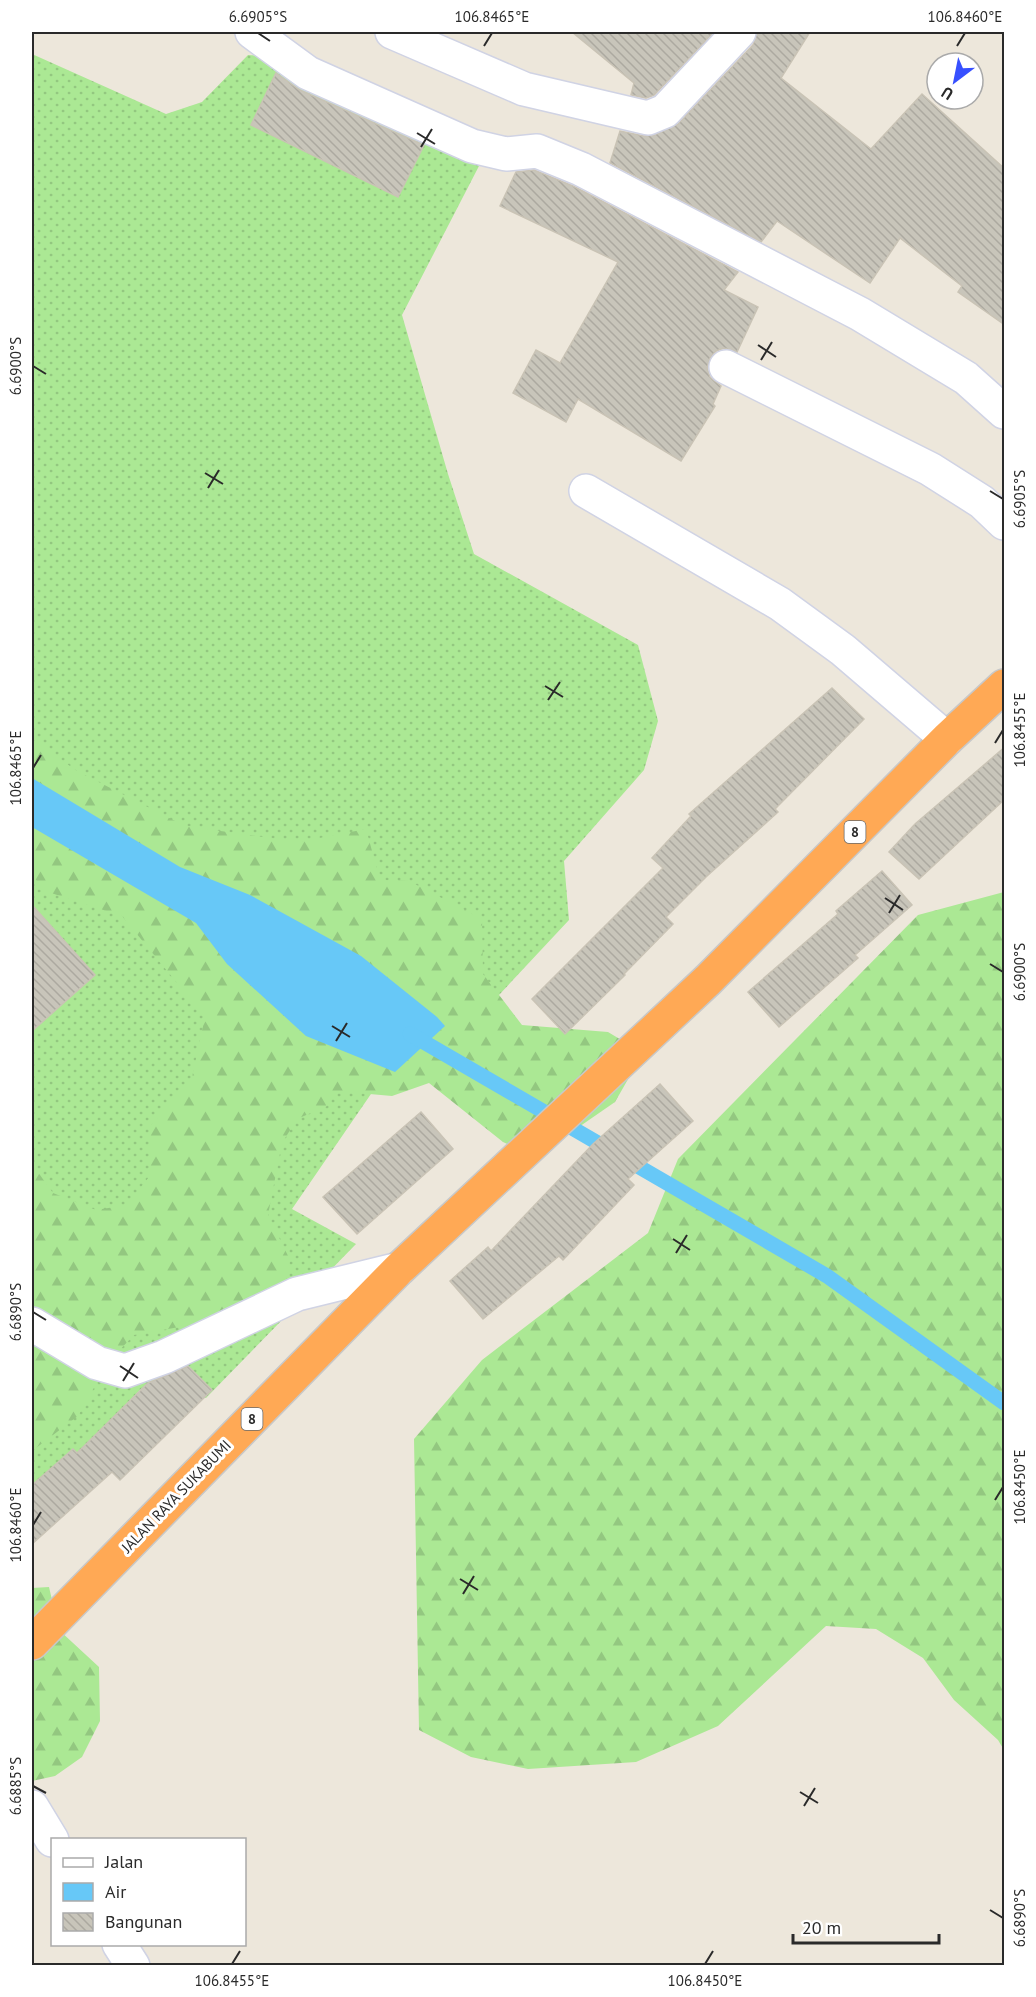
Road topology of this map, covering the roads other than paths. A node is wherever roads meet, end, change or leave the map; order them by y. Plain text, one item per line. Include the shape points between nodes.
1 (252, 32) edge
2 (392, 32) edge
3 (739, 32) edge
4 (726, 367) dead end
5 (1005, 412) edge
6 (586, 491) dead end
7 (1005, 523) edge
8 (1005, 686) edge
9 (947, 739) junction
10 (399, 1269) junction
11 (32, 1324) edge
12 (32, 1643) edge
13 (32, 1807) edge
14 (51, 1838) edge
15 (120, 1946) edge
16 (133, 1965) edge

1 - 5 street via 308,73 472,146 506,154 537,151 581,169 860,314 966,378
2 - 3 street via 524,89 648,118 665,111
4 - 7 street via 930,469 982,502
6 - 9 street via 780,604 843,650
8 - 9 highway, 8
9 - 10 highway, JALAN RAYA SUKABUMI / 8 via 708,980
10 - 11 street via 297,1294 164,1357 125,1371 97,1362
10 - 12 highway, JALAN RAYA SUKABUMI / 8
13 - 14 street
15 - 16 street

